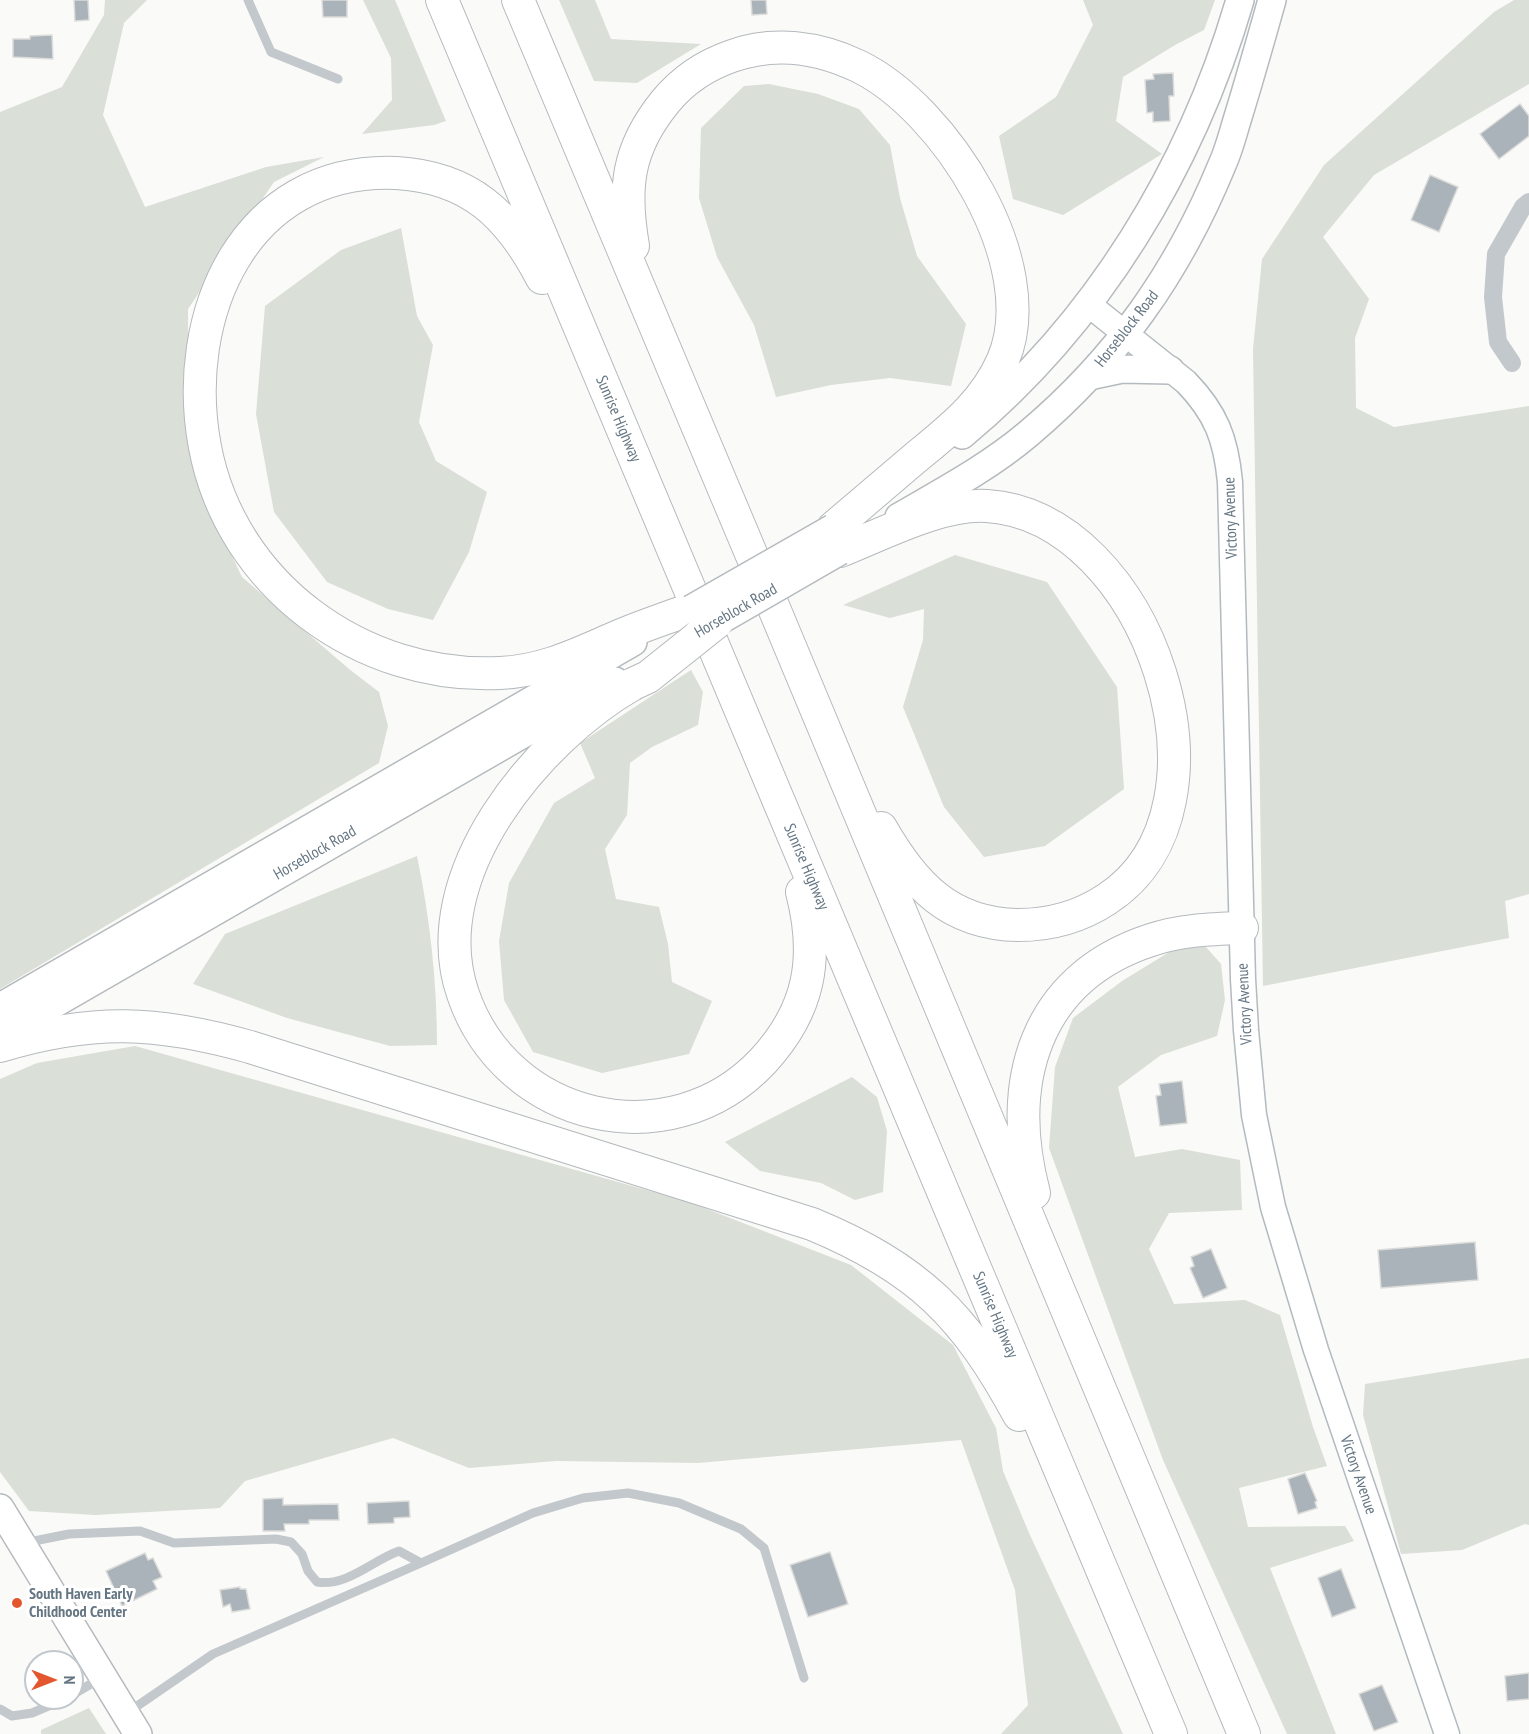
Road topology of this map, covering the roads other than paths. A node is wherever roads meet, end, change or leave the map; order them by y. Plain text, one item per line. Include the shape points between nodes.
1 (248, 0) edge
2 (442, 0) edge
3 (518, 0) edge
4 (1240, 0) edge
5 (1272, 0) edge
6 (338, 79) dead end
7 (1529, 202) edge
8 (641, 295) junction
9 (1088, 304) junction
10 (1125, 335) junction
11 (1512, 363) dead end
12 (1170, 370) junction
13 (1089, 376) junction
14 (606, 391) junction
15 (836, 539) junction
16 (704, 615) junction
17 (624, 662) junction
18 (817, 713) junction
19 (762, 762) junction
20 (1242, 928) junction
21 (0, 1007) edge
22 (0, 1035) edge
23 (0, 1046) edge
24 (1059, 1290) junction
25 (0, 1508) edge
26 (21, 1544) junction
27 (1093, 1548) junction
28 (421, 1563) junction
29 (103, 1677) junction
30 (804, 1678) dead end
31 (84, 1688) edge
32 (0, 1709) edge
33 (39, 1710) edge
34 (132, 1724) edge
35 (1171, 1734) edge
36 (1244, 1734) edge
37 (1447, 1734) edge

1 - 6 lane via 271,52
2 - 14 highway, Sunrise Highway
3 - 8 highway
4 - 9 main road, Horseblock Road via 1183,150 1137,232
5 - 10 main road, Horseblock Road via 1223,164 1156,295
7 - 11 street via 1496,254 1493,297 1498,342
8 - 15 highway via 627,213 628,184 636,154 655,115 669,97 684,82 720,60 779,47 840,59 861,68 900,95 943,139 974,184 993,222 1011,287 1009,341 995,376 975,406
8 - 18 highway
9 - 10 street, Victory Avenue
9 - 15 main road, Horseblock Road via 1014,388
10 - 12 street, Victory Avenue
10 - 13 main road, Horseblock Road
12 - 13 main road via 1122,369
12 - 20 street, Victory Avenue via 1209,409 1223,436 1229,466
13 - 15 main road, Horseblock Road via 1028,435 1002,453 932,498
14 - 17 highway via 533,263 495,212 471,194 444,182 383,173 342,178 303,192 277,209 248,237 227,270 210,314 201,366 201,420 205,450 222,501 248,549 284,592 328,628 401,661 453,672 503,673 575,657
14 - 19 highway, Sunrise Highway
15 - 16 main road, Horseblock Road, bridge
15 - 18 highway via 972,506 1003,508 1027,515 1052,525 1081,545 1121,591 1157,662 1173,749 1172,785 1161,835 1141,870 1127,884 1079,914 1044,924 1009,925 977,919 936,899 909,870
16 - 17 highway
16 - 17 highway, bridge via 648,676
17 - 19 highway via 599,706 552,747 513,791 473,860 458,907 454,952 463,994 495,1053 530,1085 559,1101 597,1114 660,1116 720,1095 755,1070 782,1037 802,999 811,937
17 - 21 main road, Horseblock Road
17 - 22 main road, Horseblock Road
18 - 24 highway
19 - 27 highway, Sunrise Highway
20 - 24 highway via 1184,932 1121,952 1077,983 1042,1030 1028,1067 1022,1129 1028,1173
20 - 37 street, Victory Avenue via 1245,1030 1254,1115 1273,1207 1319,1360
23 - 27 highway via 53,1031 92,1027 143,1026 196,1033 776,1212 836,1234 877,1254 950,1311 1003,1386
24 - 36 highway
25 - 26 main road
26 - 28 lane via 69,1534 140,1531 174,1543 276,1539 291,1542 317,1582 326,1583 352,1575 399,1551
26 - 29 main road
27 - 35 highway, Sunrise Highway
28 - 30 lane via 533,1513 583,1498 628,1493 679,1503 741,1529 764,1548
28 - 34 lane via 213,1654
29 - 31 lane
29 - 34 main road
32 - 33 lane via 12,1716

